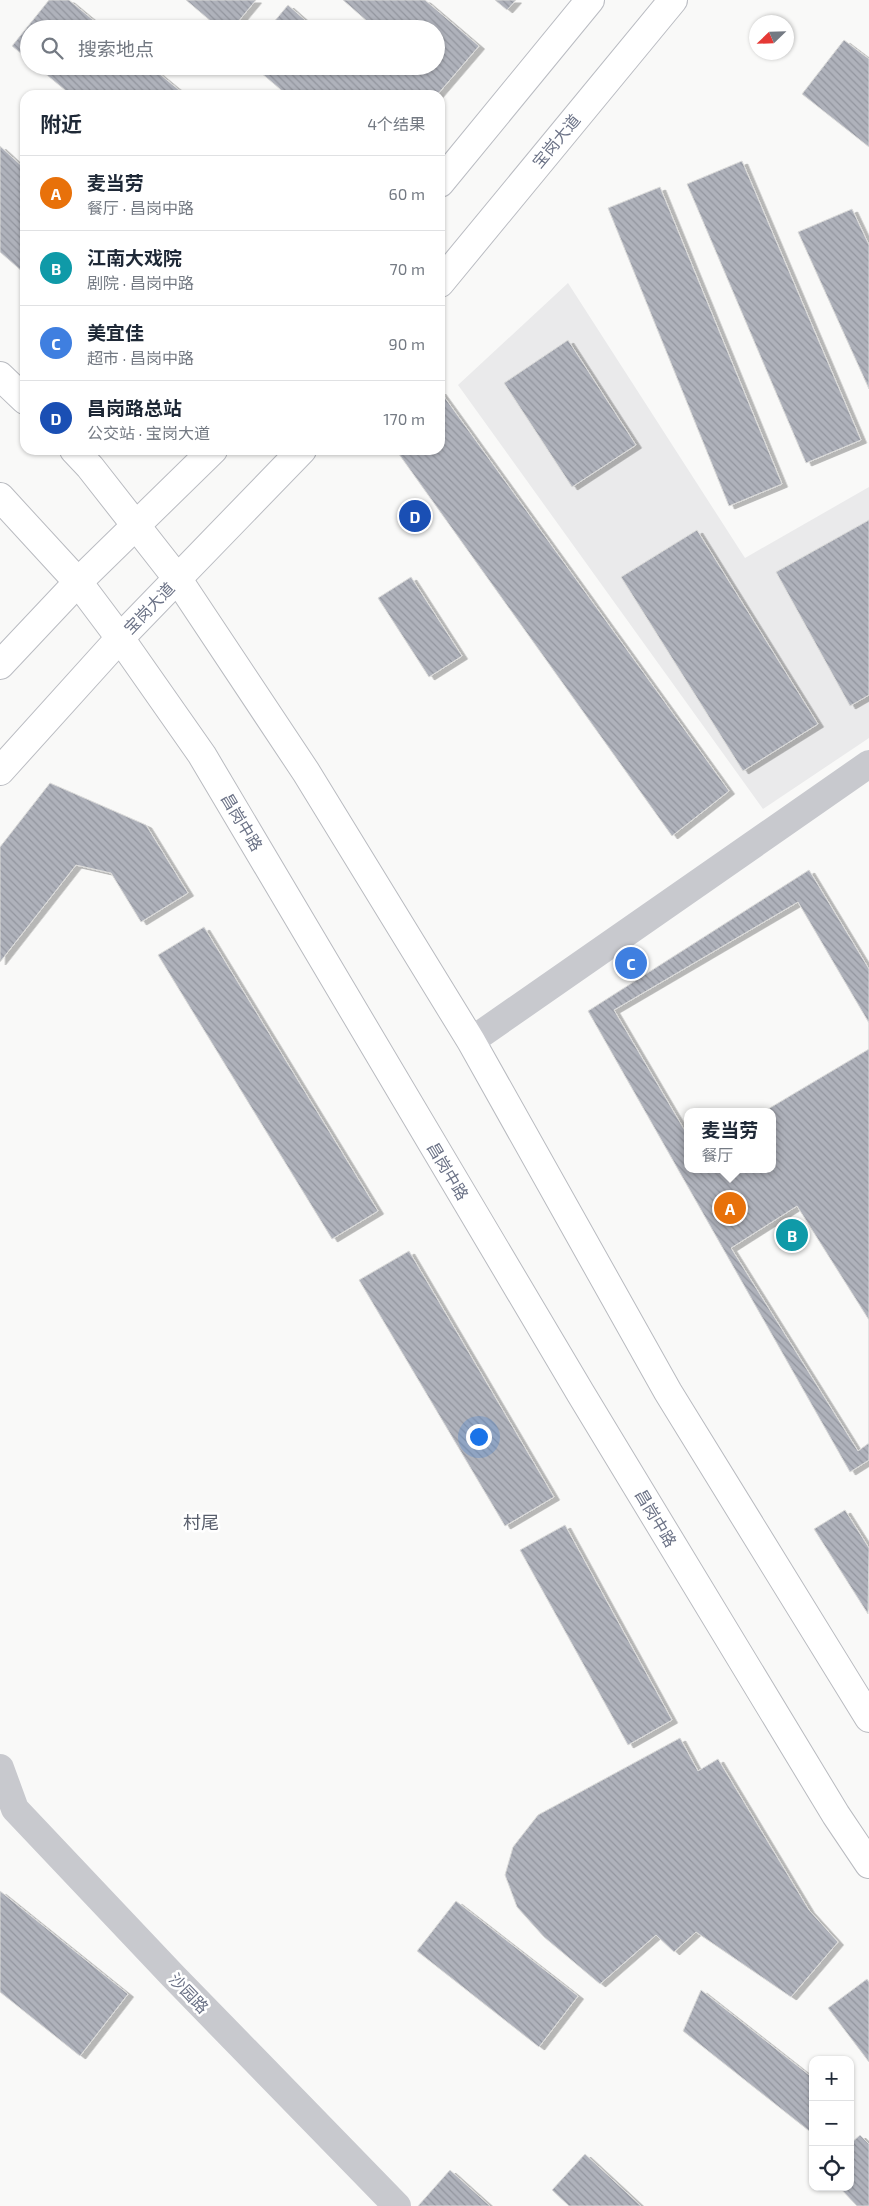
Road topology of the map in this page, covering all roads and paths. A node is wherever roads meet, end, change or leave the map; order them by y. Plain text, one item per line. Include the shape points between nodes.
1 (590, 0) edge
2 (673, 0) edge
3 (445, 177) edge
4 (445, 277) edge
5 (0, 376) edge
6 (20, 395) edge
7 (79, 455) edge
8 (208, 455) edge
9 (297, 455) edge
10 (0, 497) edge
11 (136, 524) junction
12 (177, 578) junction
13 (78, 582) junction
14 (120, 638) junction
15 (0, 665) edge
16 (869, 764) edge
17 (0, 771) edge
18 (471, 1041) junction
19 (869, 1718) edge
20 (0, 1768) edge
21 (869, 1864) edge
22 (397, 2206) edge

1 - 3 main road
2 - 4 main road, 宝岗大道
5 - 6 main road
7 - 11 main road
8 - 11 main road
9 - 12 main road, 宝岗大道
10 - 13 main road, 昌岗中路
11 - 12 main road
11 - 13 main road
12 - 14 main road, 宝岗大道
12 - 18 main road via 306,772
13 - 14 main road, 昌岗中路
13 - 15 main road
14 - 17 main road, 宝岗大道
14 - 21 main road, 昌岗中路 via 202,755 581,1394 836,1815
16 - 18 street
18 - 19 main road via 668,1392
20 - 22 street, 沙园路 via 15,1809

